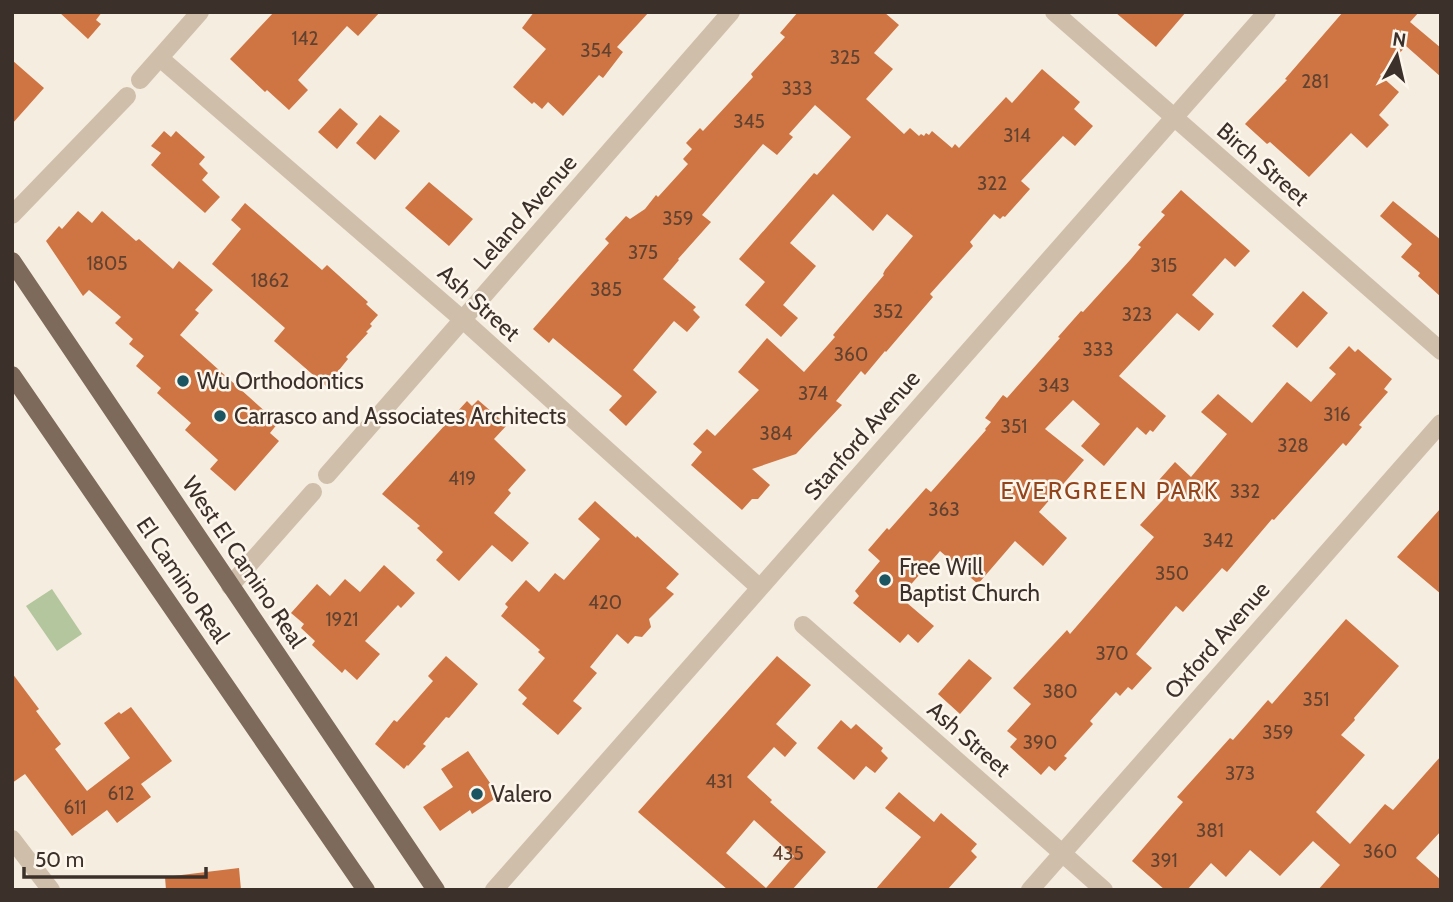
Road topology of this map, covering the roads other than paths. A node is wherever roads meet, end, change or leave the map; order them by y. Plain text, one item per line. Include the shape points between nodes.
1 (200, 12) edge
2 (731, 12) edge
3 (1054, 12) edge
4 (1267, 12) edge
5 (161, 58) junction
6 (140, 80) dead end
7 (127, 96) dead end
8 (1175, 118) junction
9 (12, 215) edge
10 (12, 261) edge
11 (463, 320) junction
12 (1441, 351) edge
13 (12, 375) edge
14 (1441, 424) edge
15 (327, 475) dead end
16 (313, 492) dead end
17 (230, 586) junction
18 (760, 588) junction
19 (803, 625) dead end
20 (12, 839) edge
21 (1063, 853) junction
22 (51, 890) edge
23 (366, 890) edge
24 (436, 890) edge
25 (494, 890) edge
26 (1030, 890) edge
27 (1104, 890) edge

1 - 5 street
2 - 11 street, Leland Avenue
3 - 8 street, Birch Street
4 - 8 street, Stanford Avenue
5 - 6 street
5 - 11 street, Ash Street
7 - 9 street
8 - 12 street, Birch Street
8 - 18 street, Stanford Avenue
10 - 17 main road, West El Camino Real
11 - 15 street, Leland Avenue
11 - 18 street, Ash Street
13 - 23 main road, El Camino Real
14 - 21 street, Oxford Avenue
16 - 17 street
17 - 24 main road, West El Camino Real
18 - 25 street, Stanford Avenue
19 - 21 street, Ash Street
20 - 22 street
21 - 26 street, Oxford Avenue
21 - 27 street, Ash Street

